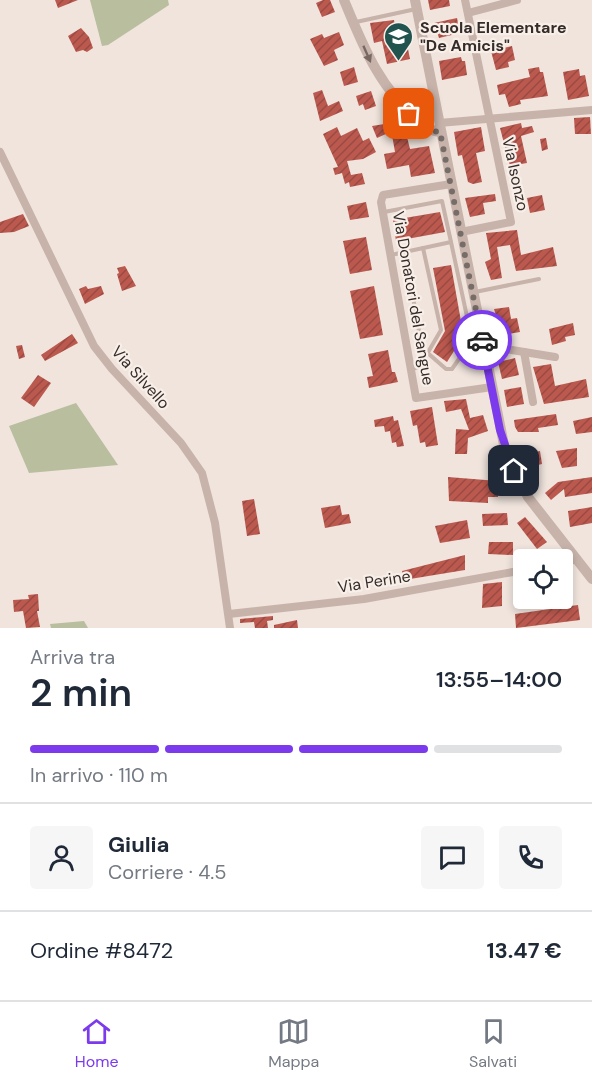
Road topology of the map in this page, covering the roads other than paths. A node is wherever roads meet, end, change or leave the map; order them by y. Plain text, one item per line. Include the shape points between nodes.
1 (344, 0) edge
2 (465, 0) edge
3 (517, 0) edge
4 (416, 5) edge
5 (468, 13) junction
6 (353, 23) junction
7 (592, 110) edge
8 (489, 118) junction
9 (440, 128) junction
10 (0, 152) edge
11 (451, 184) junction
12 (383, 212) junction
13 (460, 232) junction
14 (451, 242) junction
15 (423, 248) junction
16 (405, 252) junction
17 (391, 255) junction
18 (539, 279) dead end
19 (472, 293) junction
20 (484, 348) junction
21 (524, 352) junction
22 (427, 354) junction
23 (555, 357) dead end
24 (411, 370) junction
25 (492, 387) junction
26 (533, 402) dead end
27 (576, 559) junction
28 (573, 560) edge
29 (513, 572) edge
30 (592, 579) edge
31 (229, 614) junction
32 (230, 628) edge

1 - 6 street
2 - 5 street, Via Isonzo
3 - 5 street
4 - 6 lane
4 - 9 street
5 - 8 street, Via Isonzo
6 -> 9 street via 388,91 409,114 433,131
7 - 8 street, Via Isonzo
8 - 9 street, Via Isonzo
8 - 13 street, Via Isonzo via 511,222
9 - 11 street
10 - 31 street, Via Silvello via 94,346 181,443 202,473 215,523
11 - 12 street, Via Donatori del Sangue via 383,195
11 - 13 street
12 - 14 lane via 442,201
12 - 17 street, Via Donatori del Sangue
13 - 19 street
14 - 15 lane
14 - 22 lane via 472,340 452,369 446,369
15 - 16 lane
15 - 22 lane via 441,330
16 - 17 lane
16 - 22 lane via 422,348
17 - 24 street, Via Donatori del Sangue
18 - 19 lane
19 - 20 street
20 - 21 street
20 - 25 street
21 - 23 street
21 - 26 street
22 - 24 lane via 420,366
24 - 25 street, Via Donatori del Sangue via 416,398
25 - 27 street via 505,450 514,471
27 - 28 street
27 - 30 street
29 - 31 street, Via Perine via 364,599
31 - 32 street, Via Silvello

